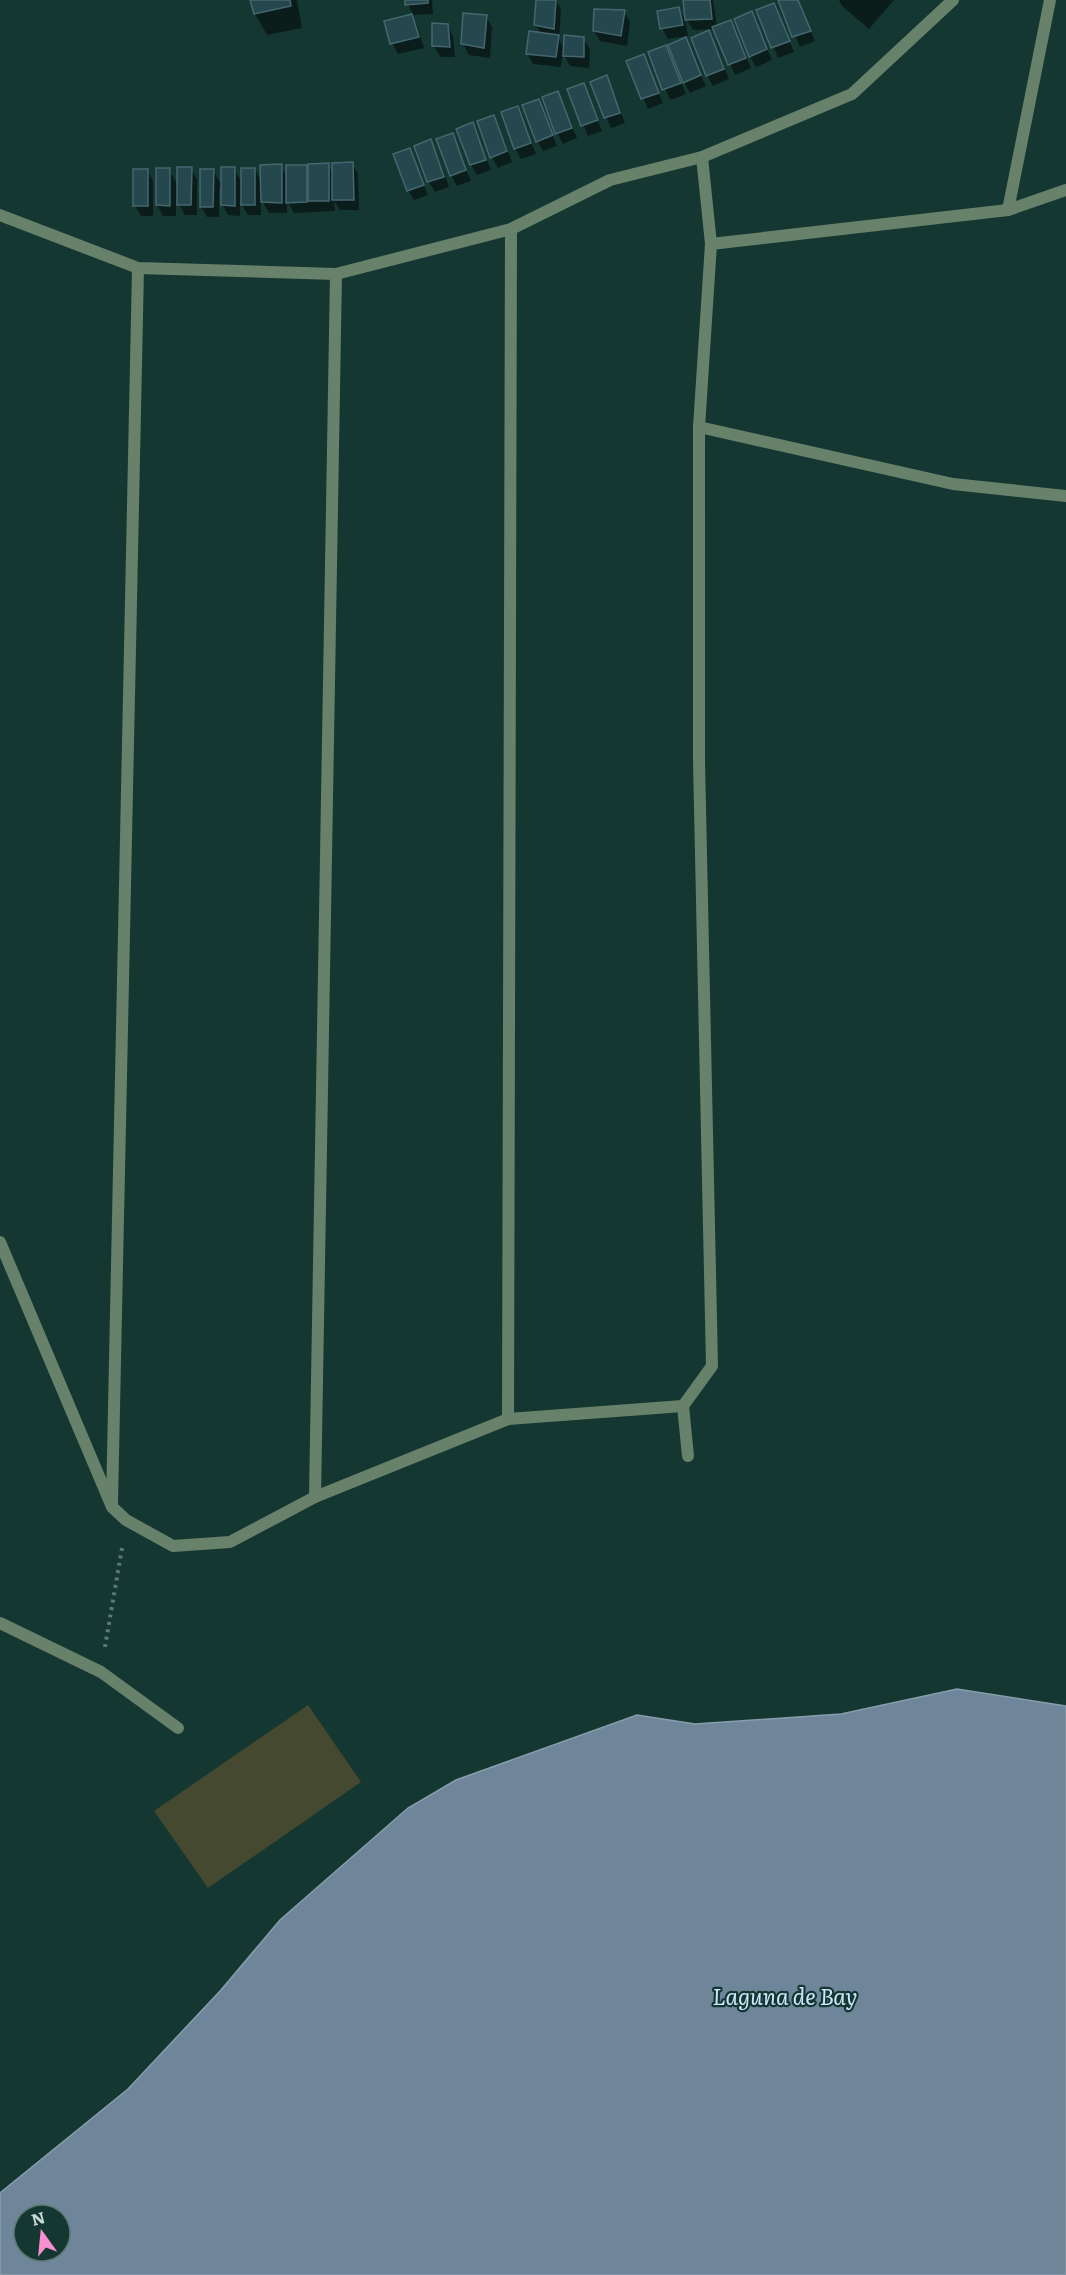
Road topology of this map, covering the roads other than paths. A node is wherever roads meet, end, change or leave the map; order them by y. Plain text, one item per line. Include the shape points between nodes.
1 (953, 0) edge
2 (1050, 0) edge
3 (702, 157) junction
4 (1066, 190) edge
5 (1008, 210) junction
6 (0, 215) edge
7 (511, 229) junction
8 (711, 244) junction
9 (138, 268) junction
10 (336, 274) junction
11 (699, 427) junction
12 (1066, 496) edge
13 (0, 1242) edge
14 (682, 1406) junction
15 (508, 1419) junction
16 (688, 1456) dead end
17 (315, 1497) junction
18 (112, 1507) junction
19 (0, 1623) edge
20 (177, 1728) dead end

1 - 3 street via 852,94
2 - 5 street
3 - 7 street via 610,180
3 - 8 street
4 - 5 street
5 - 8 street
6 - 9 street
7 - 10 street
7 - 15 street
8 - 11 street
9 - 10 street
9 - 18 street
10 - 17 street
11 - 12 street via 954,484
11 - 14 street via 699,761 712,1366
13 - 18 street
14 - 15 street
14 - 16 street
15 - 17 street
17 - 18 street via 230,1542 173,1546 126,1520
19 - 20 street via 101,1672

